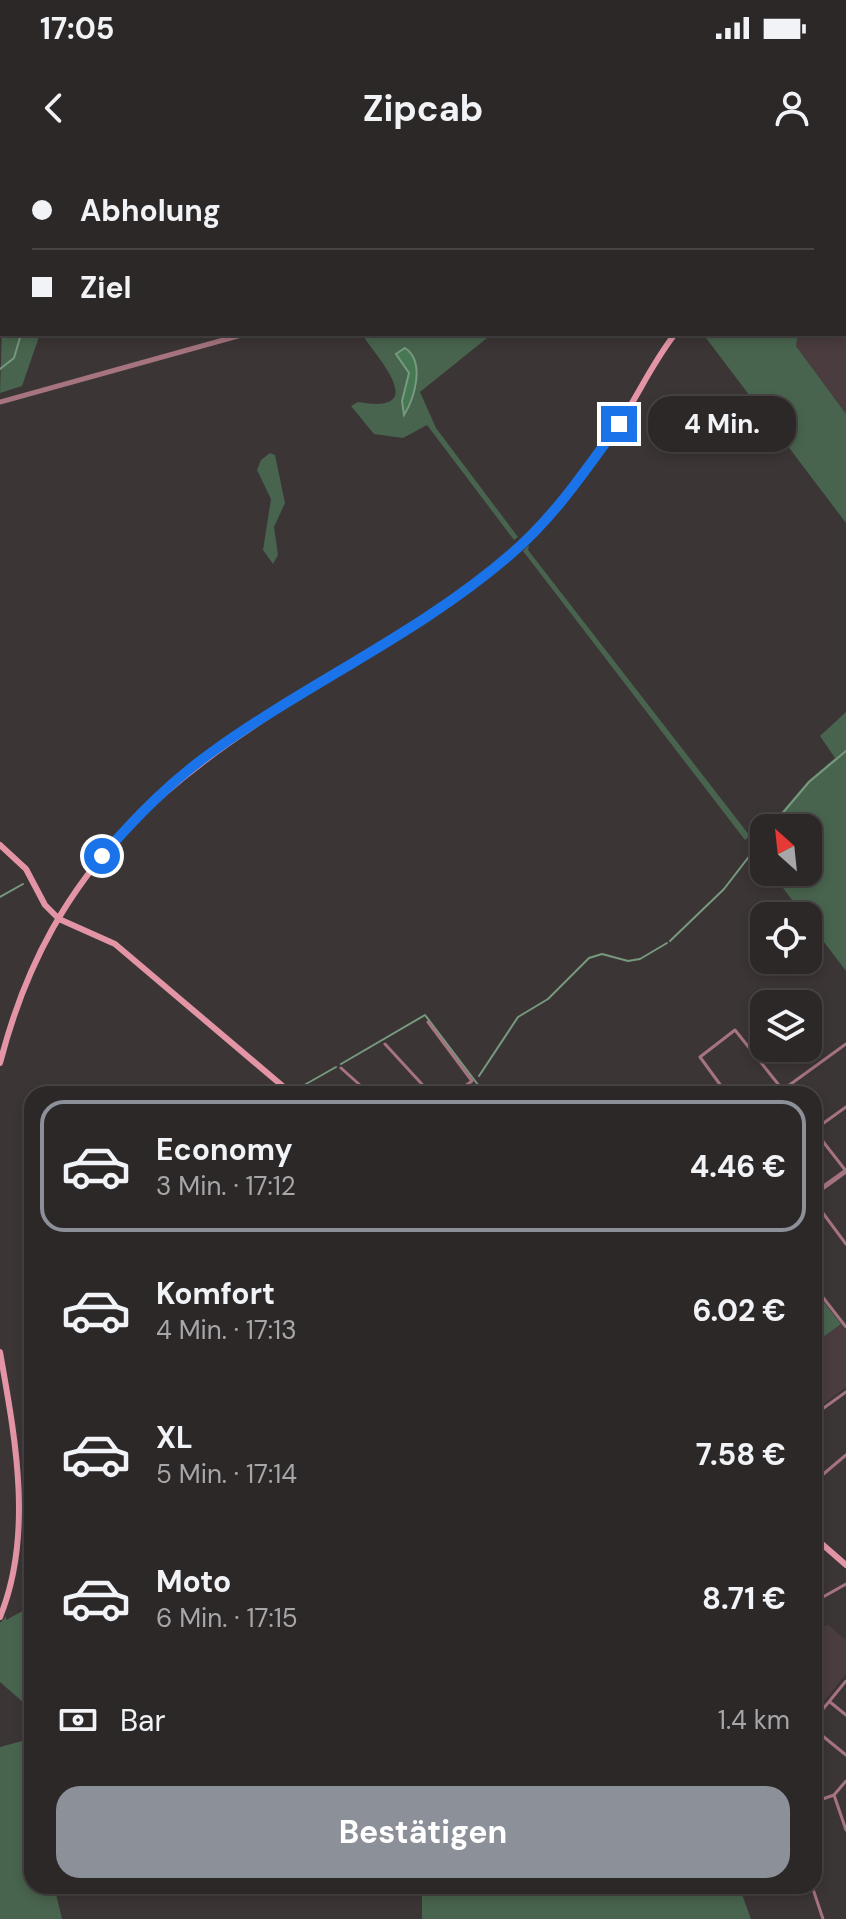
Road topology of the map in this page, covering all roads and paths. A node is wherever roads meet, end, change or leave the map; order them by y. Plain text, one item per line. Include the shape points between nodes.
1 (238, 336) edge
2 (674, 336) edge
3 (0, 402) edge
4 (0, 845) edge
5 (59, 919) junction
6 (428, 1022) dead end
7 (385, 1044) dead end
8 (846, 1044) edge
9 (0, 1063) edge
10 (341, 1068) dead end
11 (283, 1086) edge
12 (361, 1086) edge
13 (424, 1086) edge
14 (465, 1086) edge
15 (721, 1086) edge
16 (781, 1086) edge
17 (787, 1086) edge
18 (846, 1107) edge
19 (822, 1124) edge
20 (822, 1140) edge
21 (846, 1171) edge
22 (822, 1188) edge
23 (822, 1212) edge
24 (846, 1244) edge
25 (822, 1296) edge
26 (846, 1327) edge
27 (0, 1352) edge
28 (846, 1392) edge
29 (822, 1409) edge
30 (846, 1455) edge
31 (822, 1475) edge
32 (822, 1544) edge
33 (846, 1565) edge
34 (846, 1584) edge
35 (822, 1598) edge
36 (0, 1617) edge
37 (846, 1681) edge
38 (829, 1701) junction
39 (822, 1710) edge
40 (846, 1715) edge
41 (822, 1736) edge
42 (846, 1755) edge
43 (846, 1781) edge
44 (834, 1795) junction
45 (822, 1799) edge
46 (846, 1830) edge
47 (815, 1894) edge
48 (823, 1919) edge

1 - 3 street
2 - 5 main road via 570,493 512,553 422,621 189,769 102,856
4 - 5 main road via 26,869
5 - 9 main road via 24,990
5 - 11 main road via 115,944
6 - 14 street via 472,1081
7 - 13 street
8 - 17 street
10 - 12 street
15 - 16 street via 700,1057 737,1030
18 - 19 street
20 - 21 street
21 - 22 street
23 - 24 street
25 - 26 street
27 - 36 main road via 15,1444 18,1506 13,1569
28 - 29 street
30 - 31 street
32 - 33 main road
34 - 35 street
37 - 38 street
38 - 39 street
38 - 40 street
41 - 42 street
43 - 44 street
44 - 45 street
44 - 46 street
47 - 48 street

